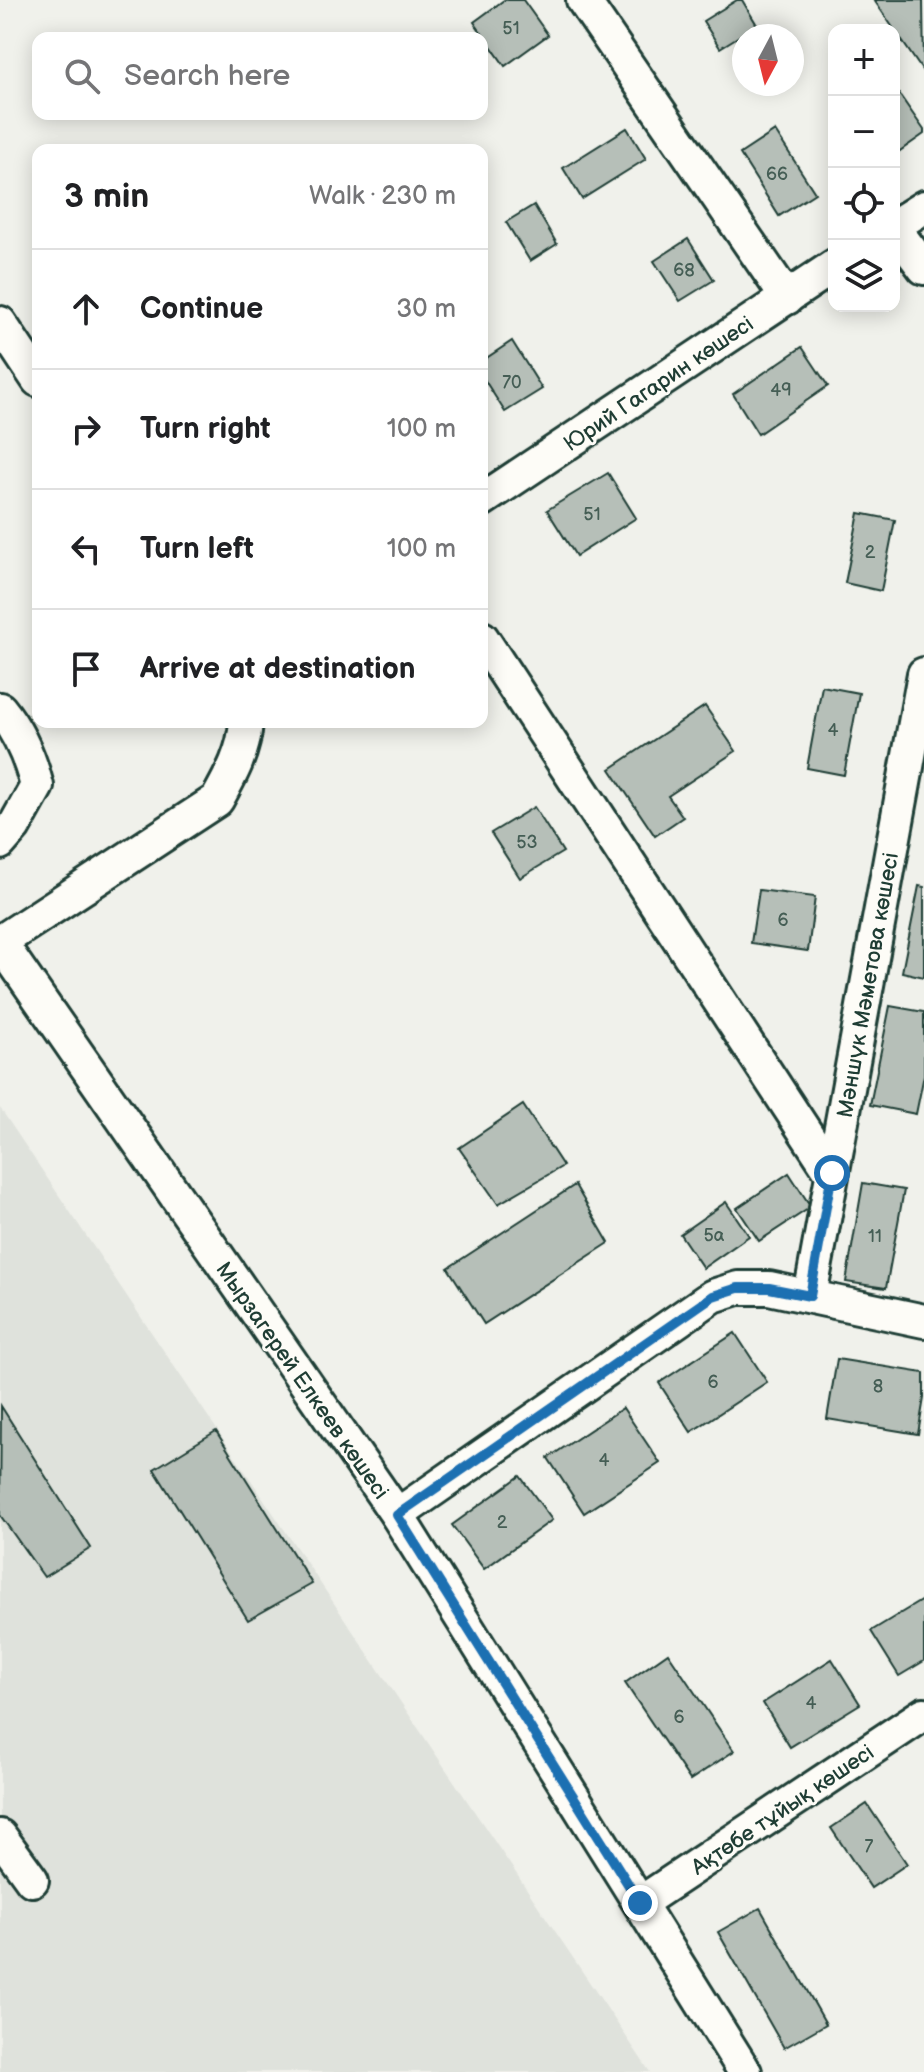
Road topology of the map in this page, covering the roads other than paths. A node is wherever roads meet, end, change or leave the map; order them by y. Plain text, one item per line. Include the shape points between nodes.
1 (583, 0) edge
2 (924, 207) edge
3 (900, 223) edge
4 (900, 235) edge
5 (924, 268) edge
6 (828, 270) edge
7 (787, 298) junction
8 (0, 323) edge
9 (32, 371) edge
10 (488, 496) edge
11 (488, 647) edge
12 (924, 674) edge
13 (0, 709) edge
14 (246, 728) edge
15 (0, 843) edge
16 (0, 942) edge
17 (832, 1173) junction
18 (810, 1296) junction
19 (924, 1321) edge
20 (397, 1515) junction
21 (924, 1714) edge
22 (0, 1836) edge
23 (32, 1880) dead end
24 (640, 1903) junction
25 (745, 2072) edge

1 - 7 street
2 - 3 street
4 - 5 street
6 - 7 street, Юрий Гагарин көшесі
7 - 10 street, Юрий Гагарин көшесі
8 - 9 street
11 - 17 street
12 - 17 street, Мәншүк Мәметова көшесі
13 - 15 street via 32,765 37,786
14 - 16 street via 236,767 217,800
16 - 20 street, Мырзагерей Елкеев көшесі
17 - 18 street, Мәншүк Мәметова көшесі
18 - 19 street
18 - 20 street via 769,1288 738,1288 713,1296
20 - 24 street, Мырзагерей Елкеев көшесі
21 - 24 street, Ақтөбе тұйық көшесі
22 - 23 street
24 - 25 street, Мырзагерей Елкеев көшесі

